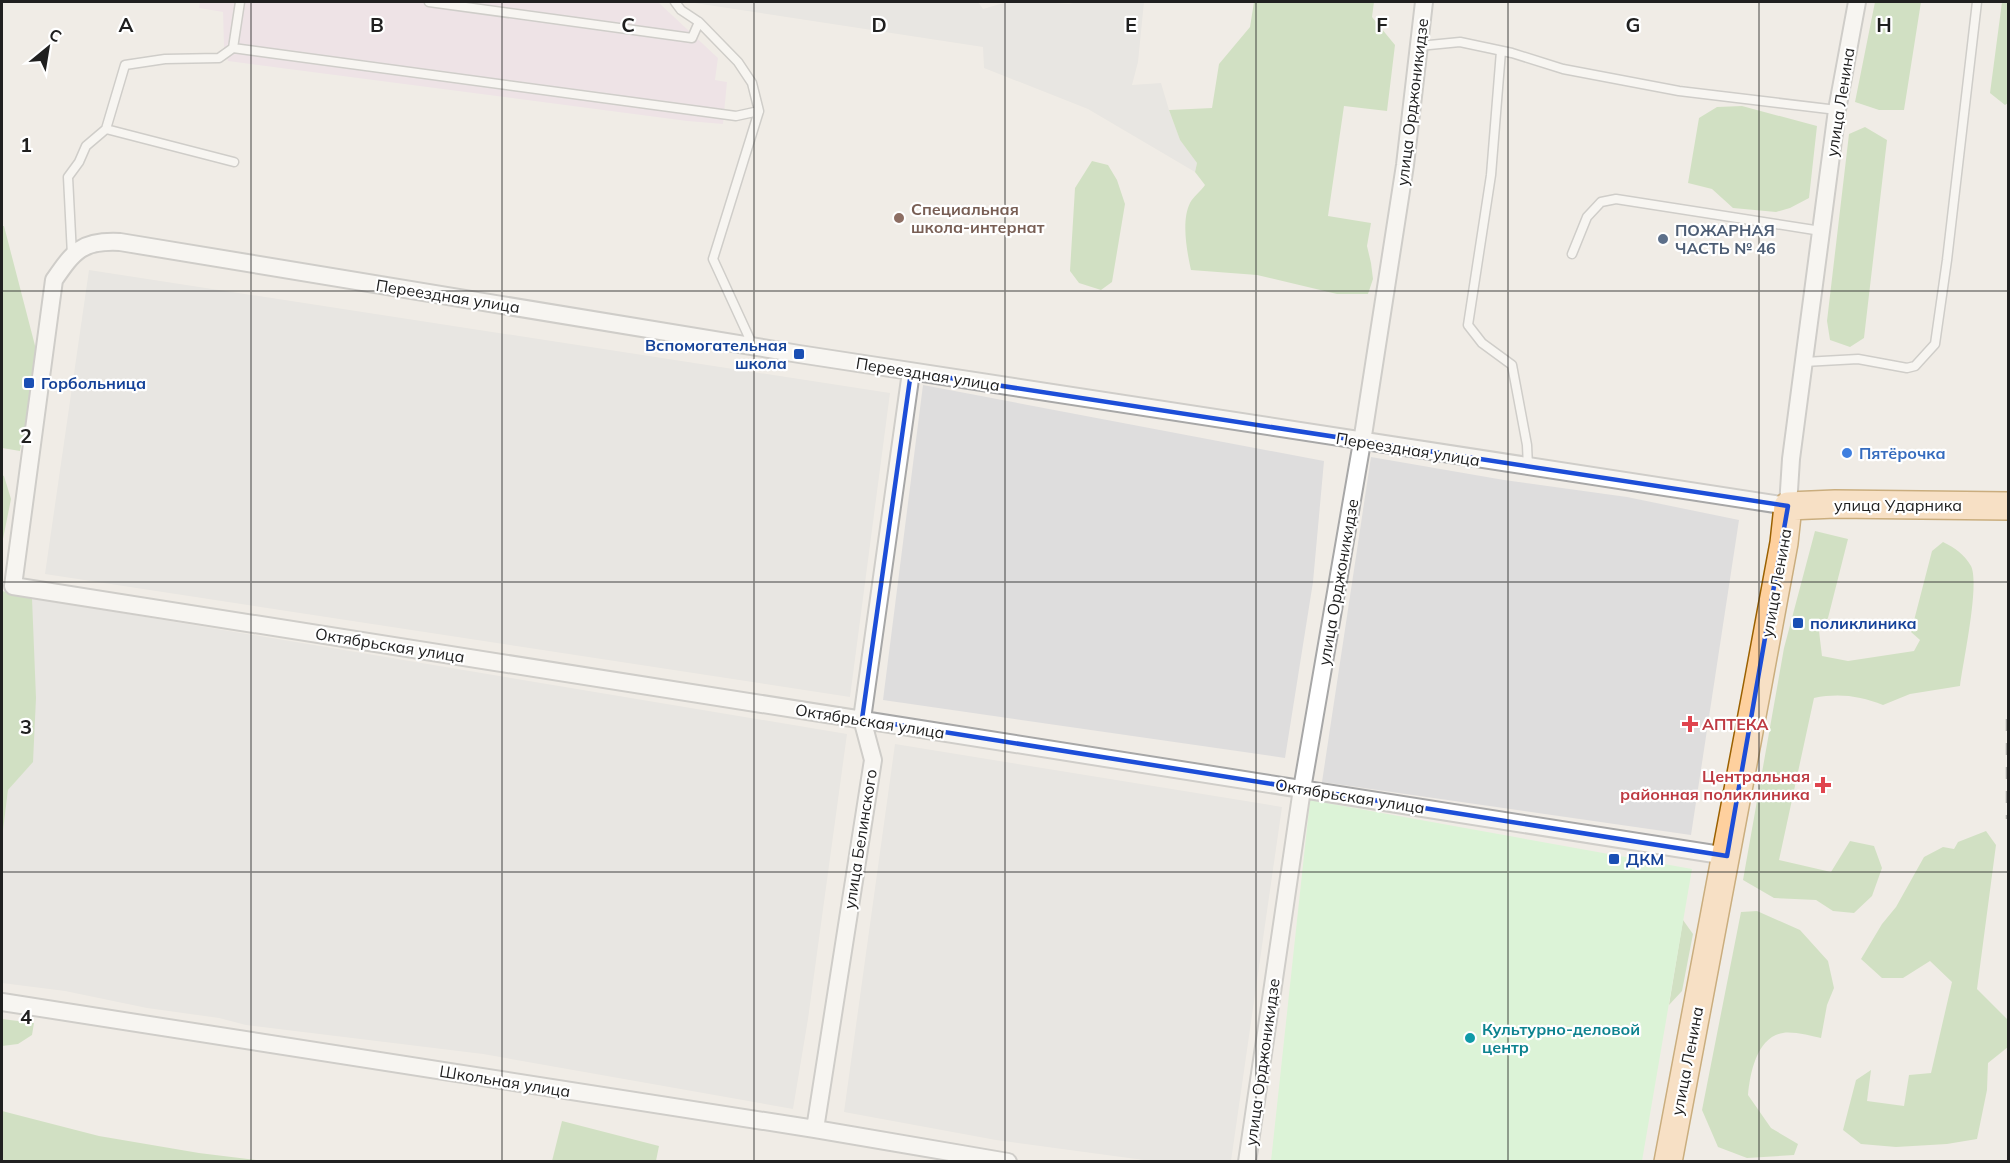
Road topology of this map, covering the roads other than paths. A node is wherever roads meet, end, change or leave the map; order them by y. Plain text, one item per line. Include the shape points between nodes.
1 (240, 2) edge
2 (429, 2) edge
3 (675, 2) edge
4 (1424, 2) edge
5 (1857, 2) edge
6 (1977, 2) edge
7 (699, 22) junction
8 (1419, 46) junction
9 (233, 48) junction
10 (1501, 51) junction
11 (1837, 110) junction
12 (759, 111) junction
13 (106, 129) junction
14 (234, 162) dead end
15 (1821, 231) junction
16 (1572, 254) dead end
17 (72, 255) junction
18 (753, 346) junction
19 (1804, 362) junction
20 (911, 372) junction
21 (1362, 442) junction
22 (1527, 467) junction
23 (1788, 506) junction
24 (2008, 506) edge
25 (862, 719) junction
26 (1302, 789) junction
27 (1726, 856) junction
28 (2, 1002) edge
29 (815, 1129) junction
30 (1008, 1161) edge
31 (1247, 1161) edge
32 (1668, 1161) edge

1 - 9 lane
2 - 7 lane via 692,38
3 - 7 lane
4 - 8 street, улица Орджоникидзе
5 - 11 street, улица Ленина
6 - 19 lane via 1935,344 1915,366 1906,368 1858,359
7 - 12 lane via 738,62 752,83
8 - 10 lane via 1460,42
8 - 21 street, улица Орджоникидзе via 1405,165
9 - 12 lane via 736,116
9 - 13 lane via 219,58 165,59 125,65
10 - 11 lane via 1563,69 1679,91
10 - 22 lane via 1491,175 1468,325 1482,343 1512,365 1527,445
11 - 15 street, улица Ленина
12 - 18 lane via 713,258
13 - 14 lane
13 - 17 lane via 86,146 68,177
15 - 16 lane via 1616,199 1601,202 1587,217
15 - 19 street, улица Ленина
17 - 18 street, Переездная улица via 92,244 120,243
17 - 25 street, Октябрьская улица via 54,280 13,586
18 - 20 street, Переездная улица
19 - 23 street, улица Ленина
20 - 21 street, Переездная улица
20 - 25 street, улица Белинского
21 - 22 street, Переездная улица
21 - 26 street, улица Орджоникидзе
22 - 23 street, Переездная улица
23 - 24 main road, улица Ударника
23 - 27 main road, улица Ленина
25 - 26 street, Октябрьская улица
25 - 29 street, улица Белинского via 873,760
26 - 27 street, Октябрьская улица
26 - 31 street, улица Орджоникидзе
27 - 32 main road, улица Ленина
28 - 29 street, Школьная улица
29 - 30 street, Школьная улица

